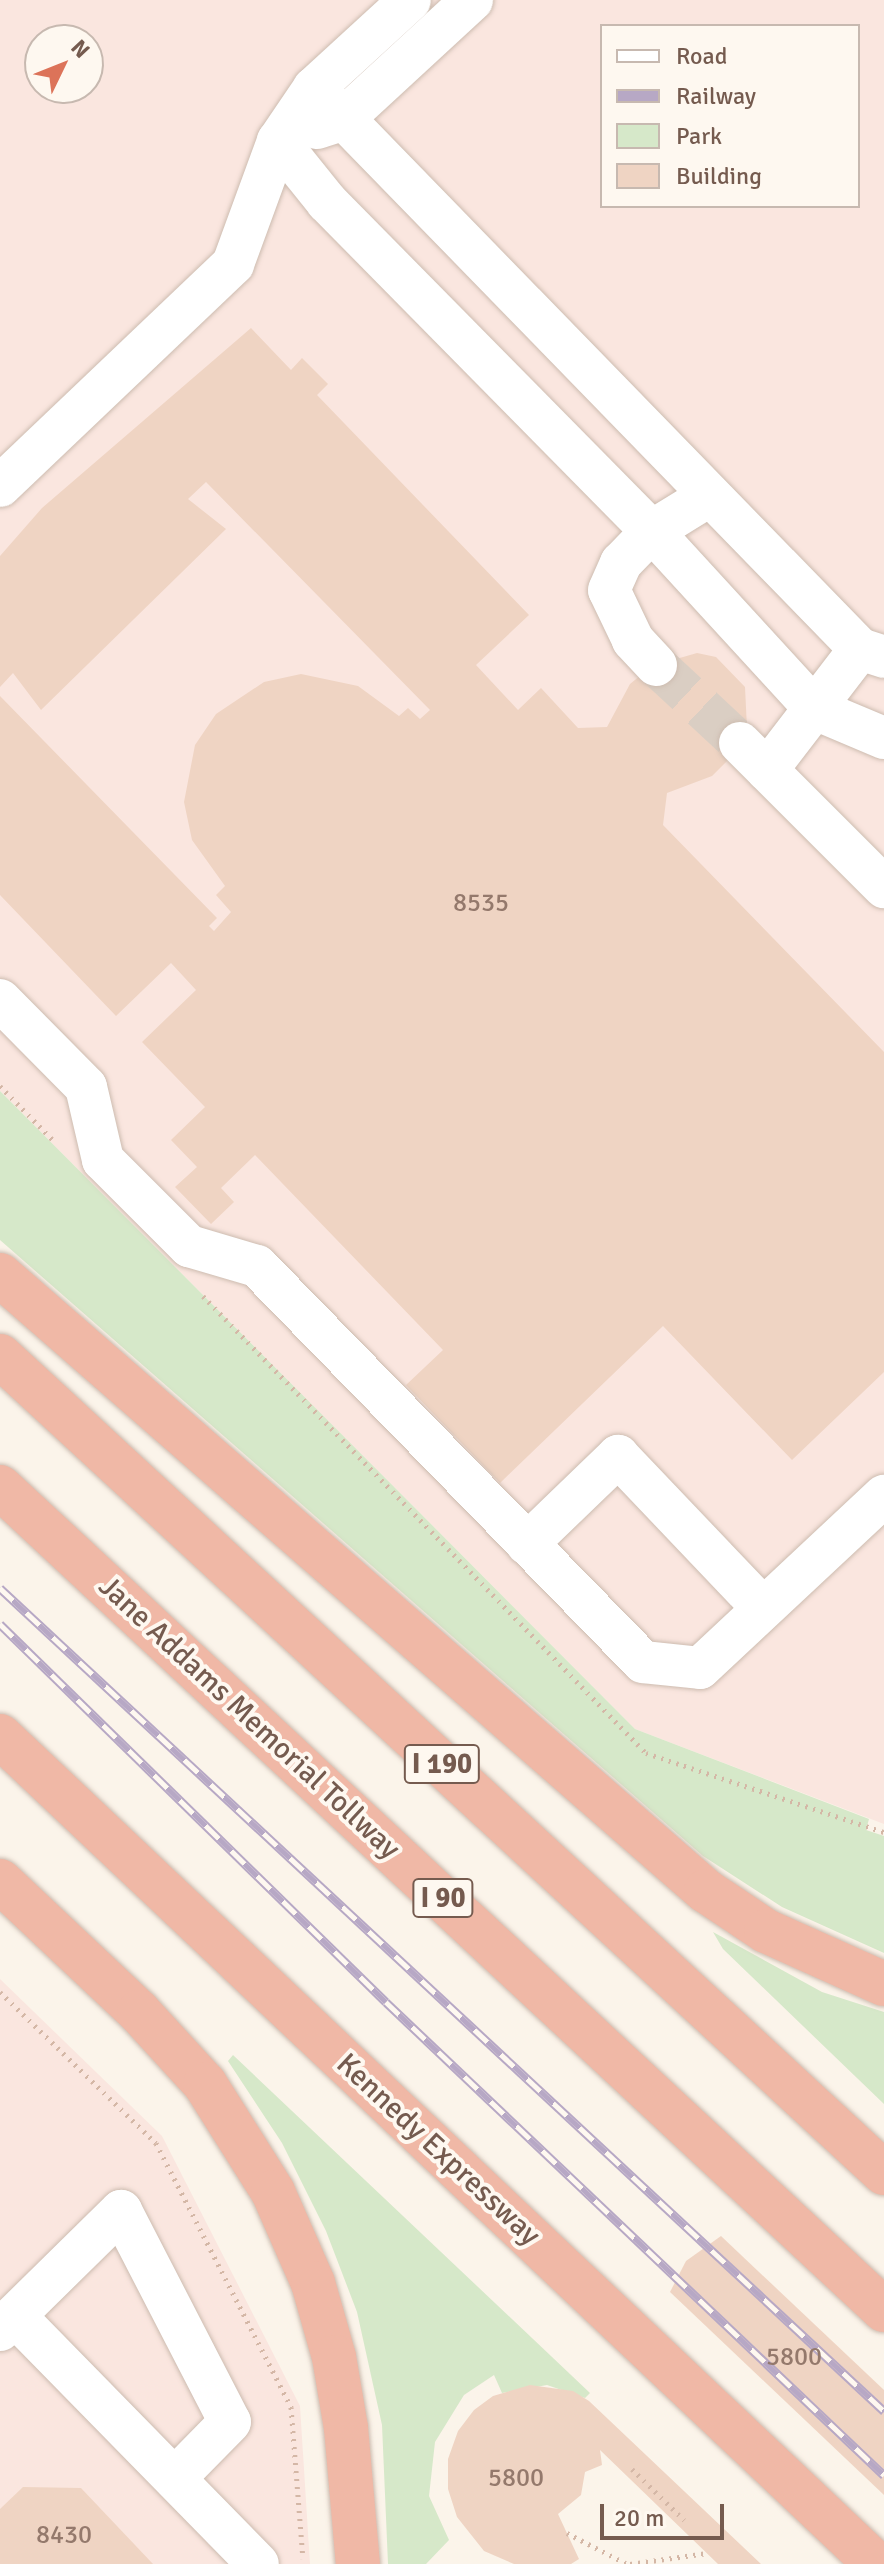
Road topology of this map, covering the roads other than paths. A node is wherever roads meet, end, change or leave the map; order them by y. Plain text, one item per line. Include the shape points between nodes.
1 (410, 0) edge
2 (472, 0) edge
3 (314, 88) junction
4 (342, 120) junction
5 (278, 141) junction
6 (0, 486) edge
7 (709, 496) junction
8 (652, 531) junction
9 (872, 653) edge
10 (656, 665) tunnel mouth
11 (815, 709) junction
12 (884, 738) edge
13 (884, 887) edge
14 (0, 1000) edge
15 (0, 1275) edge
16 (0, 1356) edge
17 (0, 1487) edge
18 (884, 1496) edge
19 (527, 1544) junction
20 (763, 1608) junction
21 (0, 1736) edge
22 (0, 1881) edge
23 (884, 1984) edge
24 (884, 2173) edge
25 (884, 2310) edge
26 (7, 2323) edge
27 (175, 2478) junction
28 (258, 2564) edge
29 (358, 2564) edge
30 (876, 2564) edge

1 - 3 lane
2 - 4 lane
3 - 4 lane
3 - 5 lane
4 - 5 lane
4 - 7 lane
5 - 6 lane via 233,264
5 - 8 lane via 327,202
7 - 8 lane
7 - 9 lane
8 - 10 lane via 621,563 609,590 633,640
8 - 11 lane
9 - 11 lane
11 - 12 lane
11 - 13 lane via 753,756
14 - 19 lane via 86,1087 103,1160 189,1246 257,1266
15 - 23 highway via 706,1891 766,1931
16 - 24 highway, I 190
17 - 25 highway, Jane Addams Memorial Tollway / I 90
18 - 20 lane
19 - 20 lane via 643,1662 700,1668
19 - 20 lane via 618,1456
21 - 30 highway, Kennedy Expressway
22 - 29 highway via 139,2012 205,2084 273,2192 313,2283 334,2357
26 - 27 lane
26 - 27 lane via 121,2211 230,2422
27 - 28 lane

